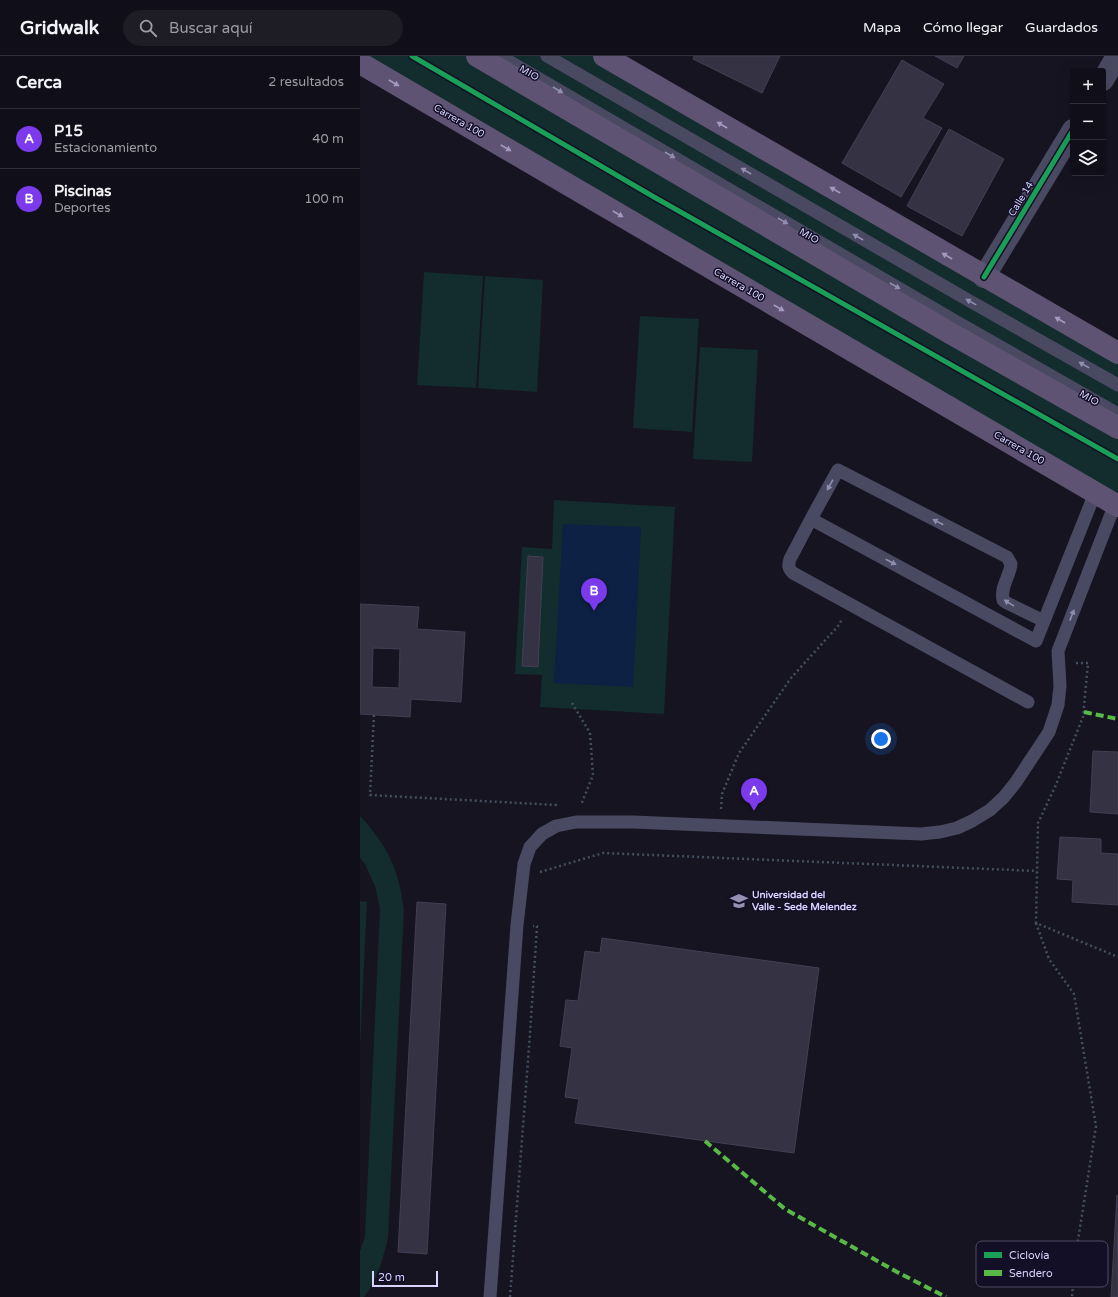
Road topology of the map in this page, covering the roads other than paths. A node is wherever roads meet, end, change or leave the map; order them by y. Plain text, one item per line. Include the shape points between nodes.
1 (477, 56) edge
2 (500, 56) edge
3 (547, 56) edge
4 (604, 56) edge
5 (1117, 56) edge
6 (360, 63) edge
7 (1106, 75) edge
8 (1070, 135) edge
9 (984, 277) junction
10 (1118, 353) edge
11 (1118, 384) edge
12 (1118, 414) edge
13 (1118, 428) edge
14 (1095, 493) junction
15 (1117, 505) edge
16 (811, 519) junction
17 (1044, 621) junction
18 (1028, 702) dead end
19 (490, 1297) edge

1 - 13 main road via 950,333
2 -> 12 lane, MIO
11 -> 3 lane
9 -> 4 main road
5 - 7 street
6 -> 14 main road, Carrera 100
8 - 9 street, Calle 14
10 -> 9 main road
14 - 15 main road, Carrera 100
14 - 17 lane
19 -> 15 lane via 517,925 524,864 530,847 542,834 556,826 576,822 921,834 957,828 972,821 1004,797 1049,732 1058,705 1059,657
16 -> 17 lane via 1036,641
17 -> 16 lane via 1003,600 1002,590 1011,564 1007,557 838,470
16 - 18 lane via 790,559 788,565 793,573

